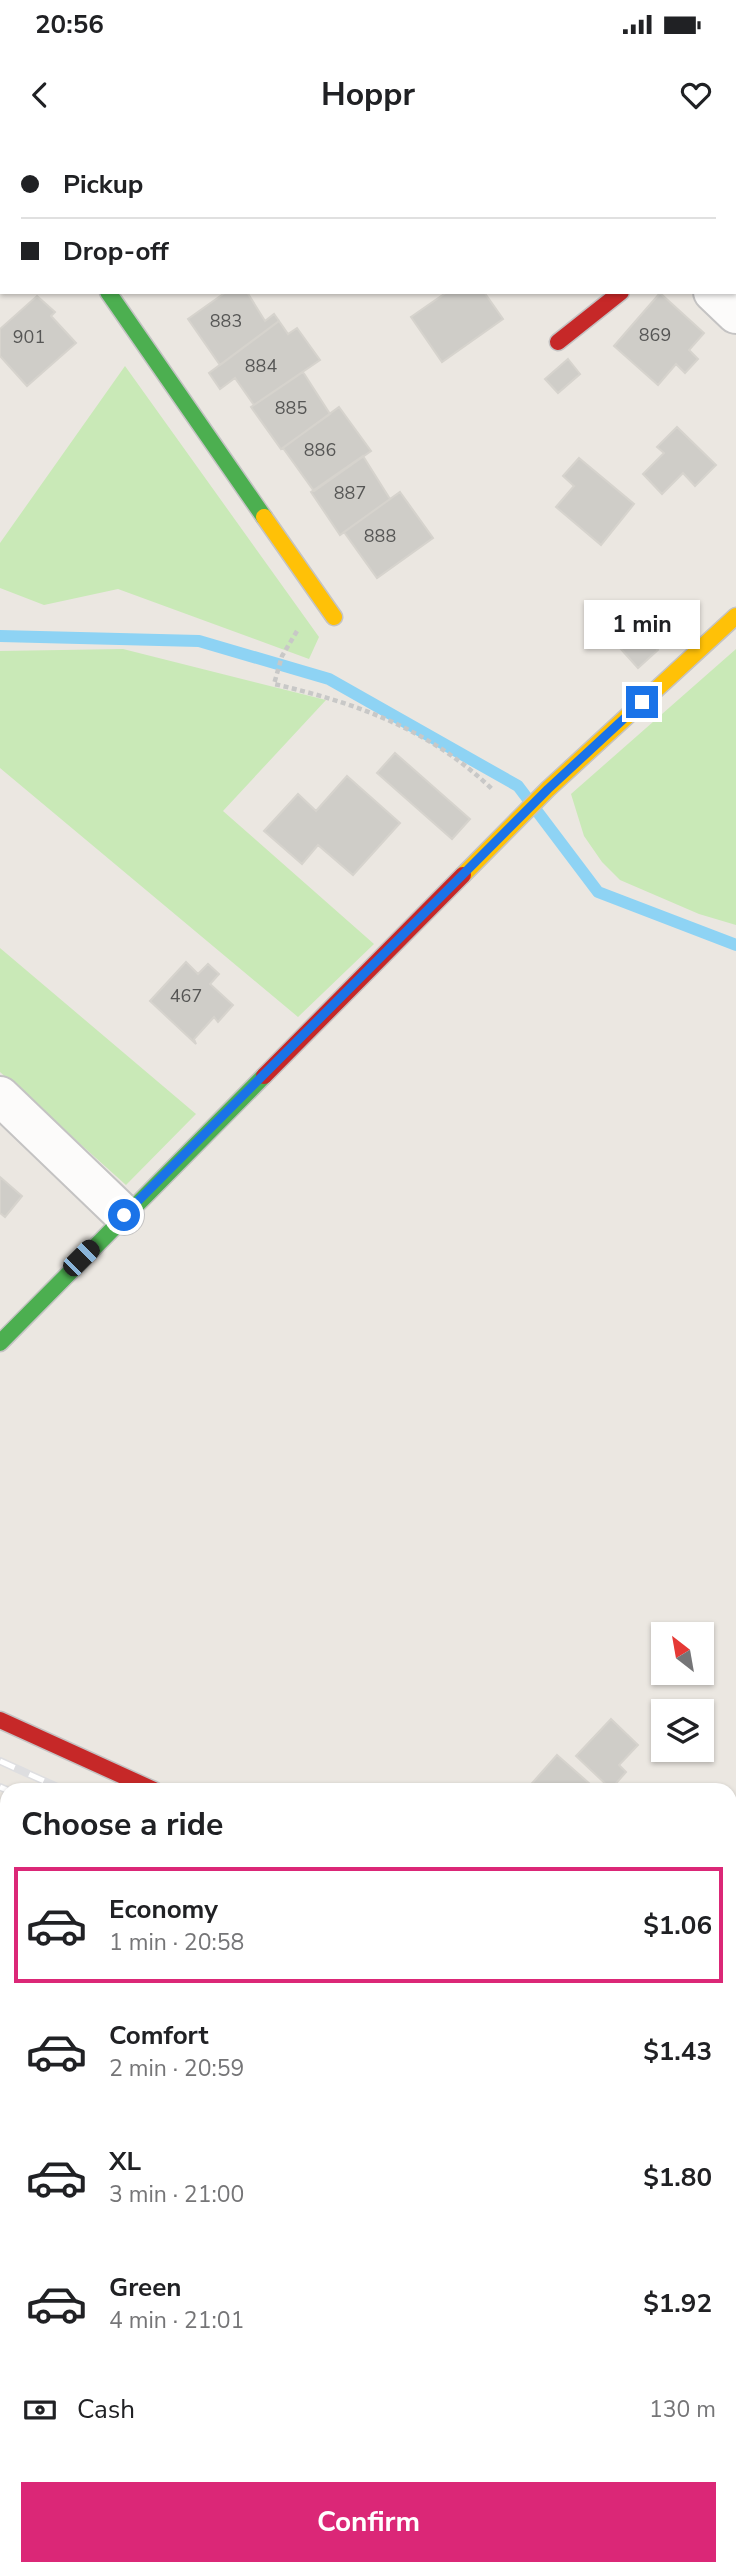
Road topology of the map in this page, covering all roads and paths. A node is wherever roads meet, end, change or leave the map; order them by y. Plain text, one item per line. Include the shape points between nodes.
1 (109, 294) edge
2 (618, 294) edge
3 (715, 294) edge
4 (736, 314) edge
5 (558, 342) dead end
6 (736, 616) edge
7 (334, 617) dead end
8 (282, 656) dead end
9 (523, 816) junction
10 (0, 1096) edge
11 (124, 1215) junction
12 (0, 1343) edge
13 (0, 1720) edge
14 (139, 1783) edge

1 - 7 street
2 - 5 street
3 - 4 street
6 - 9 street
8 - 9 path via 274,684 332,697 410,728 481,778
9 - 11 street
10 - 11 street
11 - 12 street
13 - 14 street

